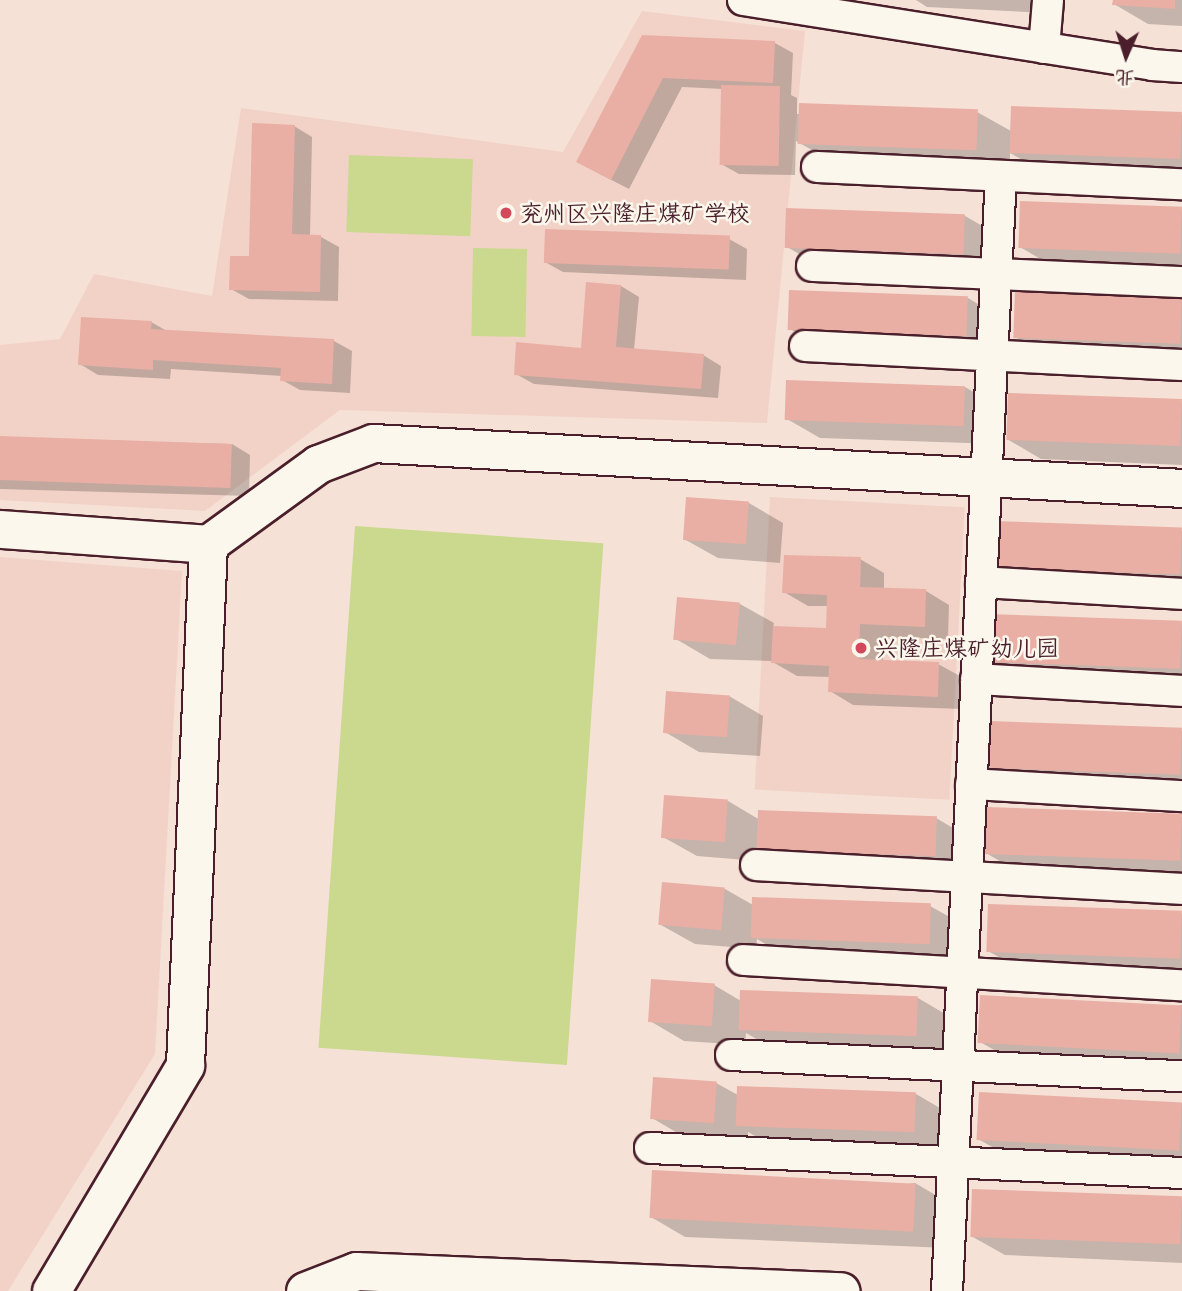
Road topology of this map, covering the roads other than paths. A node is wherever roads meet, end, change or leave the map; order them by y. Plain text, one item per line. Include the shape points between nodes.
1 (743, 0) edge
2 (1048, 0) edge
3 (886, 11) edge
4 (1044, 48) junction
5 (1182, 60) edge
6 (817, 167) dead end
7 (1001, 176) junction
8 (1182, 184) edge
9 (812, 265) dead end
10 (996, 274) junction
11 (1182, 282) edge
12 (806, 346) dead end
13 (992, 355) junction
14 (1182, 365) edge
15 (986, 477) junction
16 (1182, 488) edge
17 (0, 528) edge
18 (208, 544) junction
19 (981, 582) junction
20 (1182, 594) edge
21 (976, 678) junction
22 (1182, 691) edge
23 (971, 784) junction
24 (1182, 796) edge
25 (756, 865) dead end
26 (967, 877) junction
27 (1182, 889) edge
28 (743, 960) dead end
29 (962, 973) junction
30 (1182, 985) edge
31 (731, 1055) dead end
32 (957, 1066) junction
33 (1182, 1076) edge
34 (650, 1148) dead end
35 (953, 1162) junction
36 (1182, 1173) edge
37 (386, 1282) edge
38 (51, 1291) edge
39 (305, 1291) edge
40 (841, 1291) edge
41 (947, 1291) edge

1 - 3 street
2 - 4 street
3 - 4 street
4 - 5 street
6 - 7 street
7 - 8 street
7 - 10 street
9 - 10 street
10 - 11 street
10 - 13 street
12 - 13 street
13 - 14 street
13 - 15 street
15 - 16 street
15 - 18 street via 373,443 318,464
15 - 19 street
17 - 18 street
18 - 38 street via 185,1065
19 - 20 street
19 - 21 street
21 - 22 street
21 - 23 street
23 - 24 street
23 - 26 street
25 - 26 street
26 - 27 street
26 - 29 street
28 - 29 street
29 - 30 street
29 - 32 street
31 - 32 street
32 - 33 street
32 - 35 street
34 - 35 street
35 - 36 street
35 - 41 street
37 - 39 street via 356,1271
37 - 40 street

